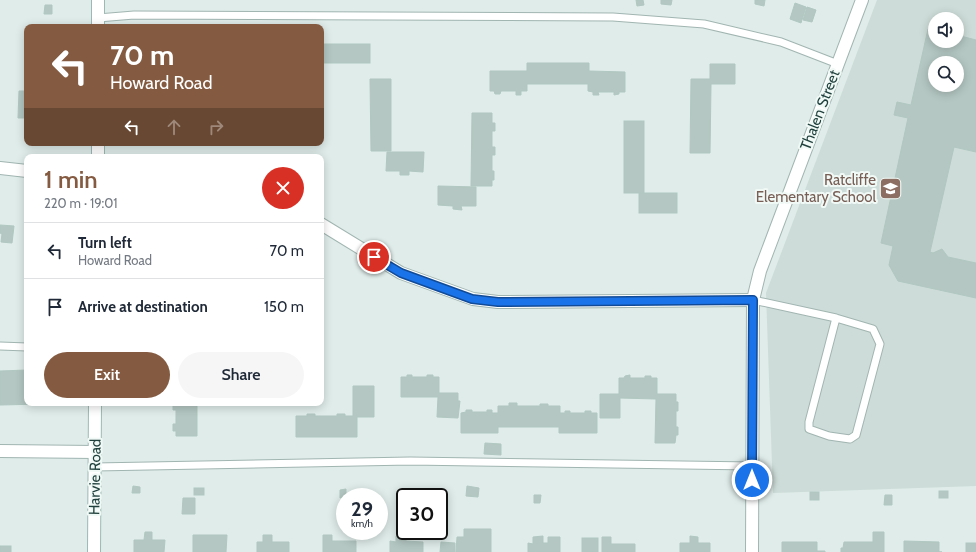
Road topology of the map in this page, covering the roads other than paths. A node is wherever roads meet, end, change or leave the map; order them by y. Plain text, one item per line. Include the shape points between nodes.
1 (98, 0) edge
2 (862, 0) edge
3 (98, 22) edge
4 (838, 64) junction
5 (0, 168) edge
6 (24, 171) edge
7 (324, 226) edge
8 (753, 300) junction
9 (836, 318) junction
10 (0, 346) edge
11 (24, 347) edge
12 (95, 406) edge
13 (0, 451) edge
14 (95, 452) junction
15 (752, 466) junction
16 (95, 467) junction
17 (94, 552) edge
18 (752, 552) edge

1 - 3 street
2 - 4 street, Thalen Street
3 - 4 lane via 134,15 613,17 704,24 781,42
4 - 8 street, Thalen Street via 760,271
5 - 6 street
7 - 8 street via 401,273 472,299 498,302
8 - 9 lane
8 - 15 street, Thalen Street
9 - 9 lane via 874,329 880,344 856,435 850,439 829,436 809,429
10 - 11 lane
12 - 14 street, Harvie Road
13 - 14 street
14 - 16 street, Harvie Road
15 - 16 lane via 410,461
15 - 18 street, Thalen Street
16 - 17 street, Harvie Road

